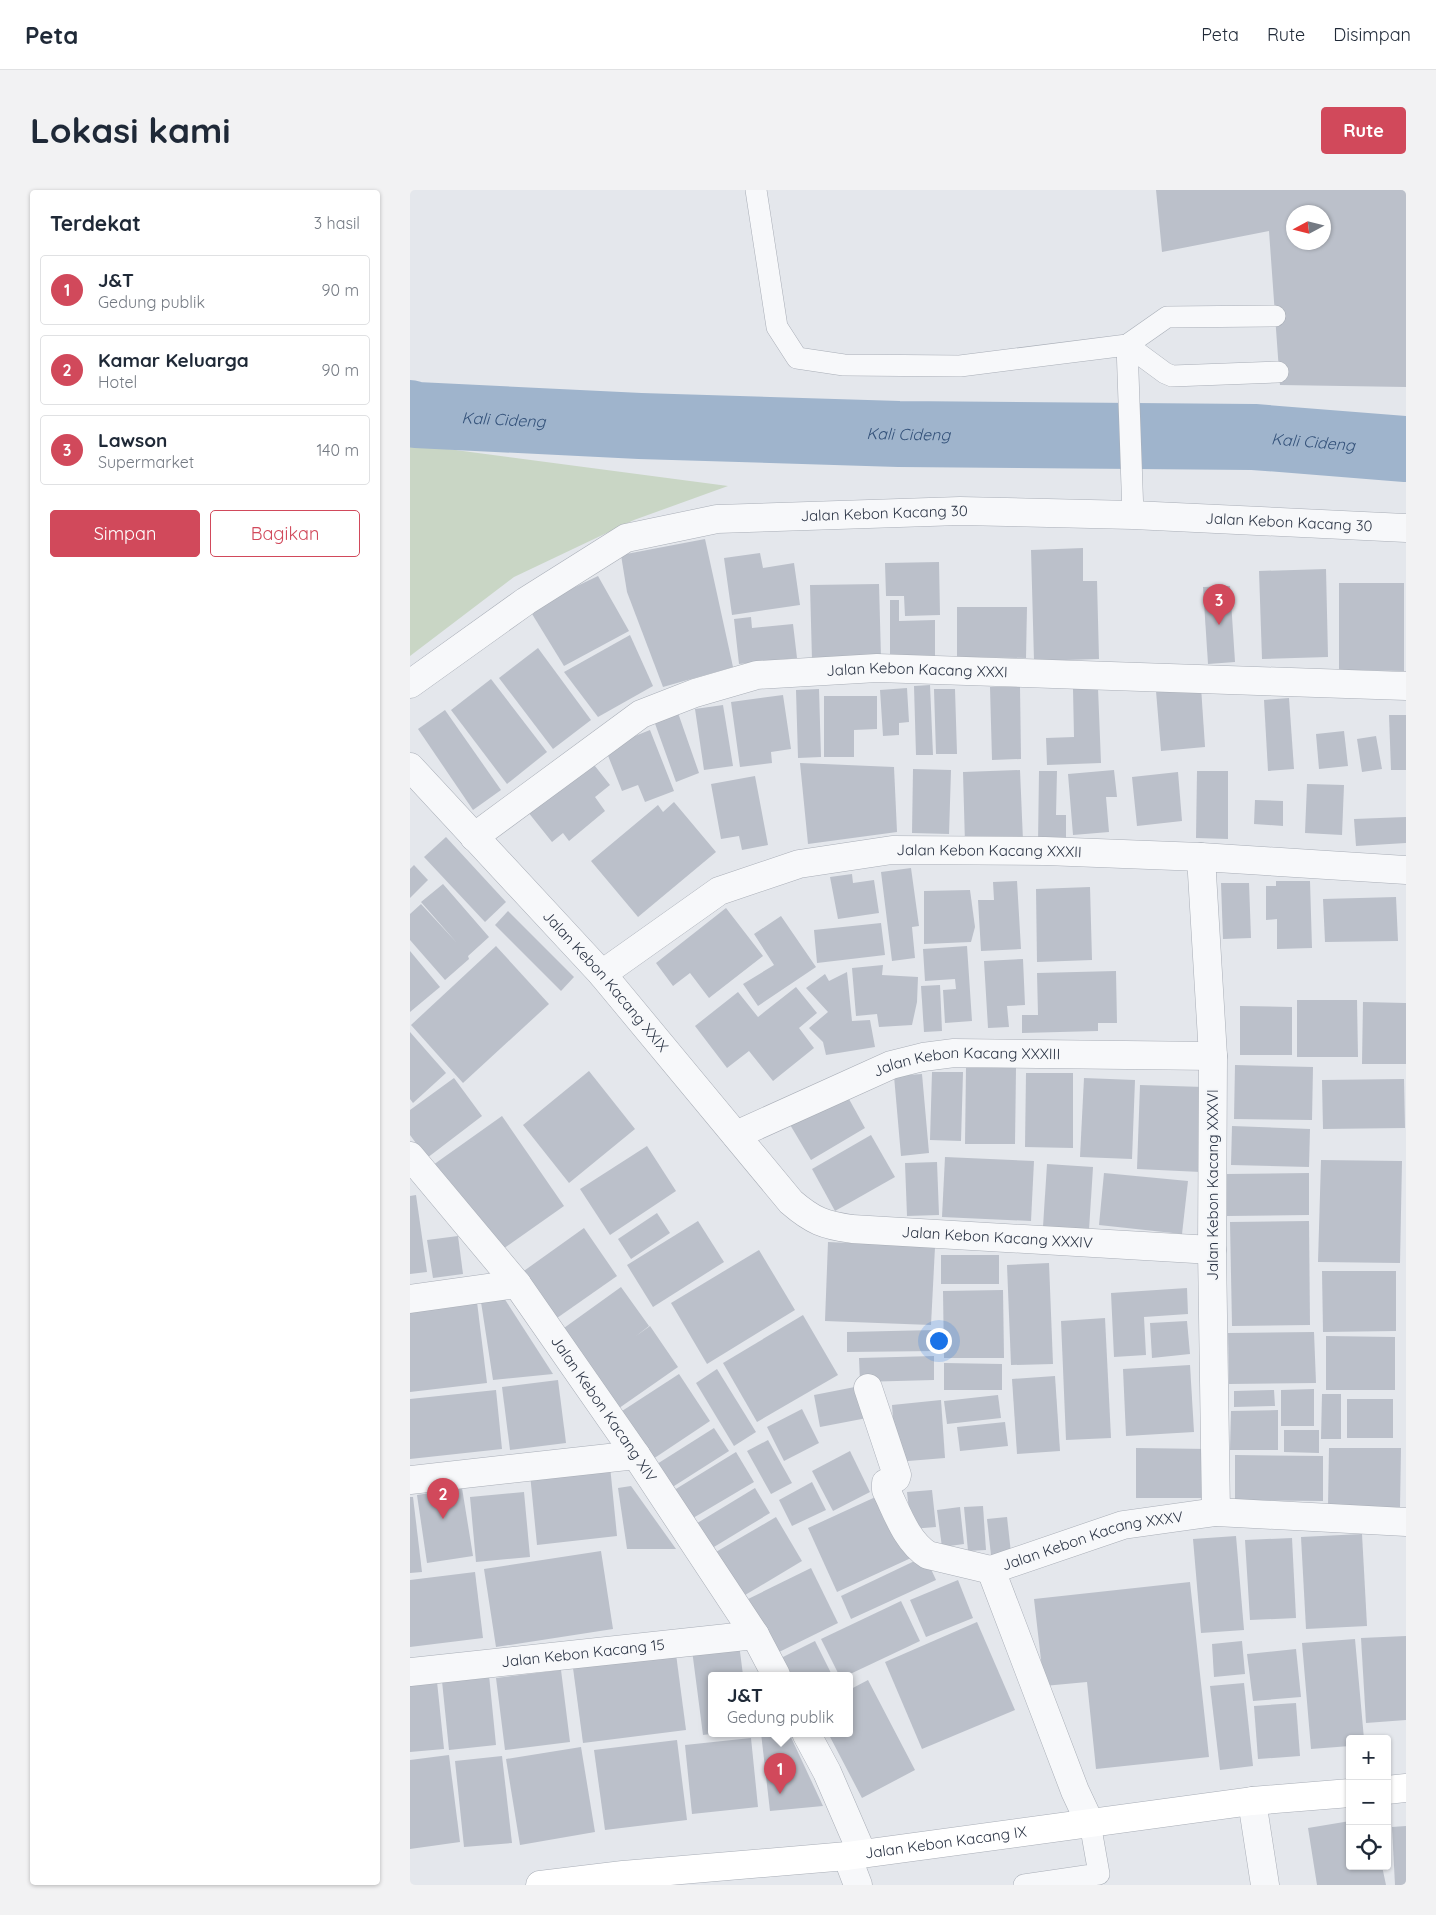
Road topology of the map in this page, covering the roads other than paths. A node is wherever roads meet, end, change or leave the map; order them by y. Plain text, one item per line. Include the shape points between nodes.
1 (756, 190) edge
2 (1275, 316) dead end
3 (1127, 345) junction
4 (1278, 372) dead end
5 (1133, 516) junction
6 (1406, 528) edge
7 (410, 684) edge
8 (1406, 686) edge
9 (410, 767) edge
10 (474, 837) junction
11 (1201, 858) junction
12 (1406, 870) edge
13 (602, 974) junction
14 (1213, 1056) junction
15 (736, 1135) junction
16 (410, 1156) edge
17 (791, 1202) joint
18 (1212, 1250) junction
19 (517, 1284) junction
20 (410, 1299) edge
21 (868, 1388) dead end
22 (636, 1455) junction
23 (410, 1480) edge
24 (1216, 1512) junction
25 (1406, 1522) edge
26 (991, 1570) junction
27 (755, 1635) junction
28 (410, 1672) edge
29 (774, 1672) edge
30 (808, 1737) edge
31 (1406, 1788) edge
32 (1391, 1790) edge
33 (1346, 1793) edge
34 (1252, 1801) junction
35 (1090, 1823) junction
36 (855, 1855) junction
37 (624, 1880) edge
38 (540, 1885) edge
39 (858, 1885) edge
40 (1024, 1885) edge
41 (1265, 1885) edge

1 - 3 lane via 777,327 797,358 844,365 960,366
2 - 3 lane via 1167,317
3 - 4 lane via 1172,376
3 - 5 lane
5 - 6 street, Jalan Kebon Kacang 30
5 - 7 street, Jalan Kebon Kacang 30 via 960,511 716,520 626,538 526,601
8 - 10 street, Jalan Kebon Kacang XXXI via 877,668 757,675 695,693 641,714
9 - 10 street, Jalan Kebon Kacang XXIX
10 - 13 street, Jalan Kebon Kacang XXIX
11 - 12 street, Jalan Kebon Kacang XXXII
11 - 13 street, Jalan Kebon Kacang XXXII via 1045,851 892,850 798,864 719,891
11 - 14 street, Jalan Kebon Kacang XXXVI
13 - 15 street, Jalan Kebon Kacang XXIX
14 - 15 street, Jalan Kebon Kacang XXXIII via 954,1053 923,1057 891,1065
14 - 18 street, Jalan Kebon Kacang XXXVI
15 - 17 street, Jalan Kebon Kacang XXIX
16 - 19 street, Jalan Kebon Kacang XIV
17 - 18 street, Jalan Kebon Kacang XXXIV via 807,1216 829,1226 852,1229
18 - 24 street, Jalan Kebon Kacang XXXVI
19 - 20 street
19 - 22 street, Jalan Kebon Kacang XIV
21 - 26 street via 897,1475 886,1483 886,1490 910,1539 928,1554
22 - 23 street
22 - 27 street, Jalan Kebon Kacang XIV
24 - 25 street, Jalan Kebon Kacang XXXV
24 - 26 street, Jalan Kebon Kacang XXXV via 1123,1525
26 - 35 street, Jalan Kebon Kacang XXXV
27 - 28 street, Jalan Kebon Kacang 15
27 - 29 street, Jalan Kebon Kacang XIV
30 - 36 street via 827,1772
31 - 32 street
33 - 34 street, Jalan Kebon Kacang IX
34 - 35 street, Jalan Kebon Kacang IX
34 - 41 street
35 - 36 street, Jalan Kebon Kacang IX
35 - 40 lane via 1099,1874
36 - 37 street, Jalan Kebon Kacang IX
36 - 39 street
37 - 38 street, Jalan Kebon Kacang IX

